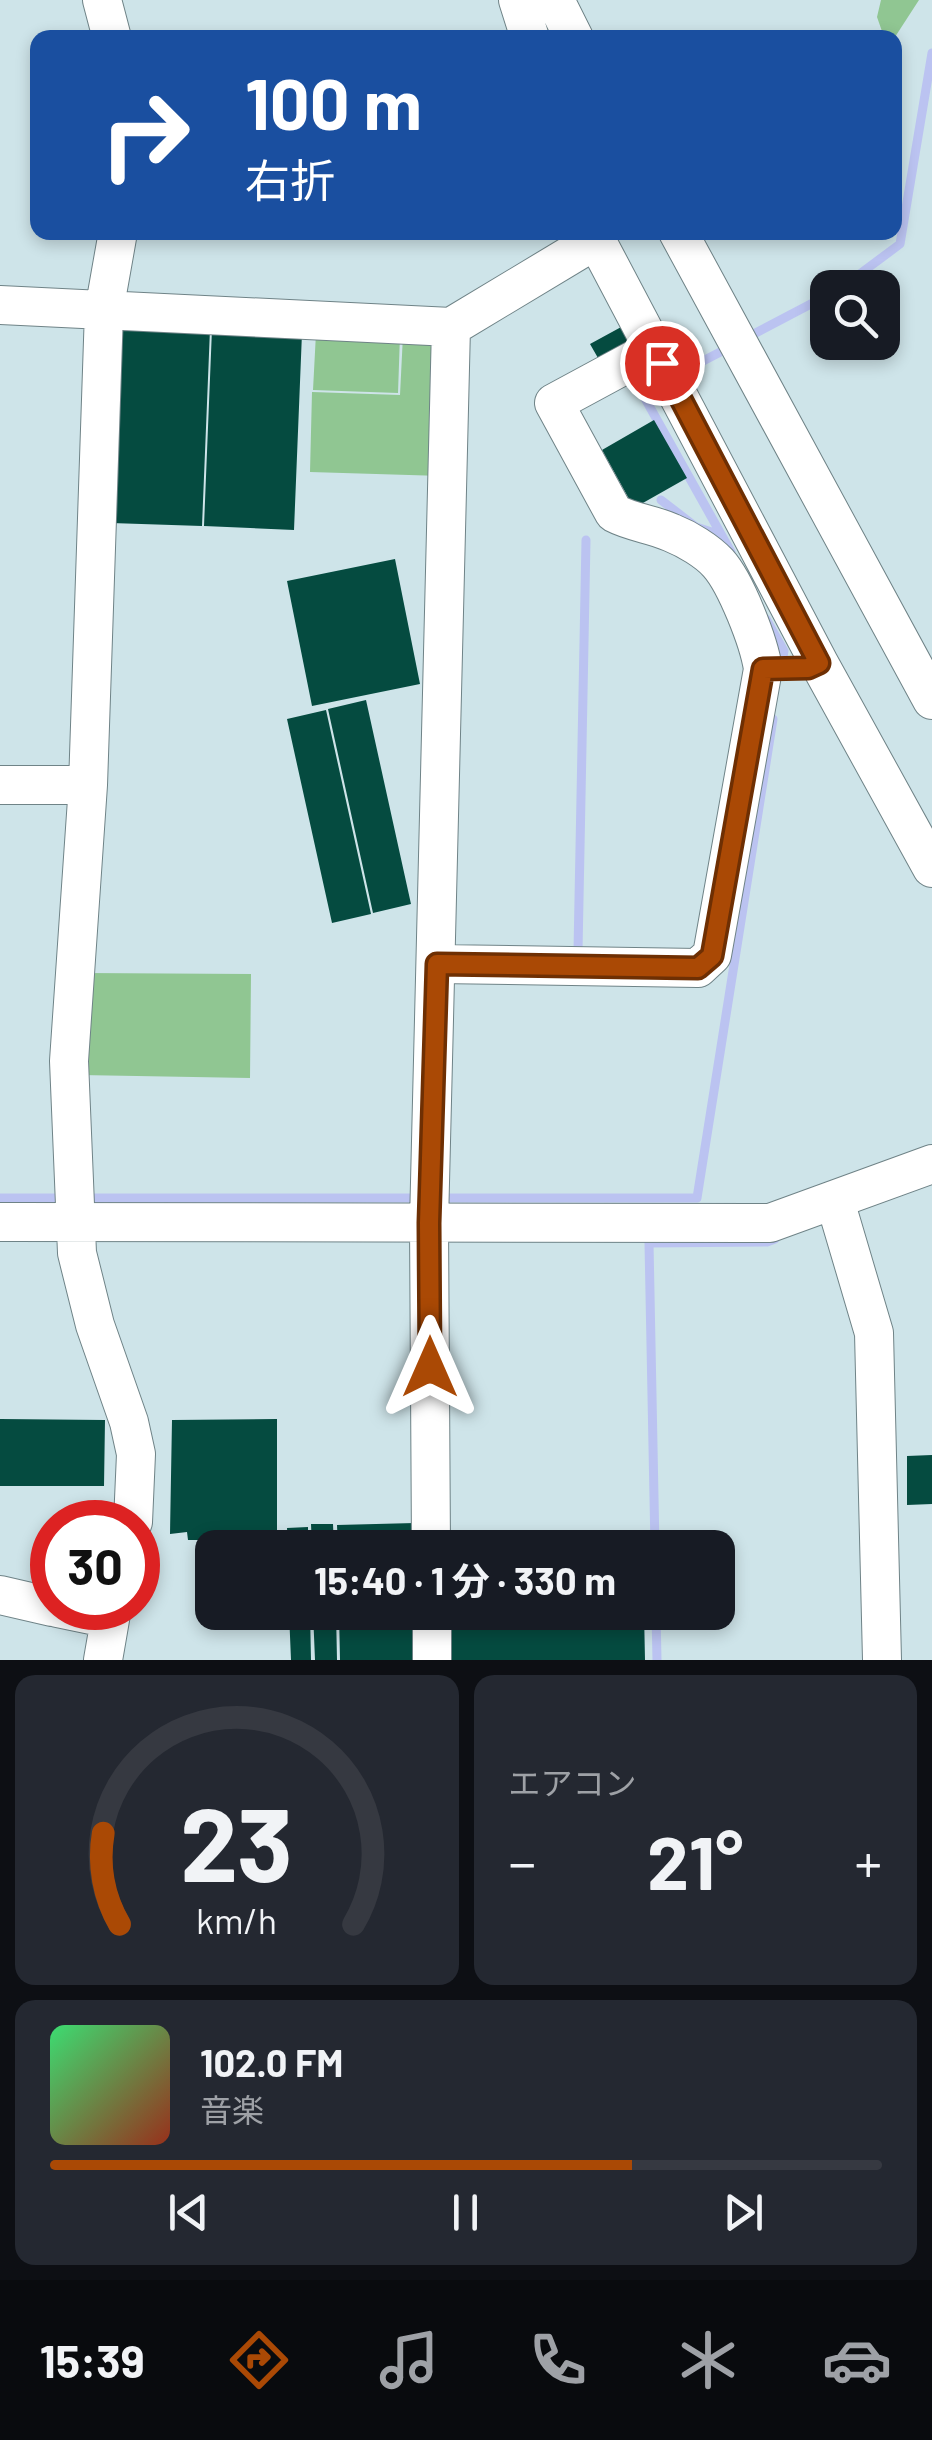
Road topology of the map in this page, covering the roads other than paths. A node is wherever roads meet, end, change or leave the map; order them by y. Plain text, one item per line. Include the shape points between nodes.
1 (102, 0) edge
2 (518, 0) edge
3 (554, 0) edge
4 (110, 30) edge
5 (527, 30) edge
6 (570, 30) edge
7 (117, 240) edge
8 (587, 240) edge
9 (595, 240) edge
10 (682, 240) edge
11 (0, 304) edge
12 (104, 312) junction
13 (452, 327) junction
14 (666, 369) junction
15 (790, 668) junction
16 (932, 700) edge
17 (88, 785) junction
18 (0, 786) edge
19 (932, 868) edge
20 (437, 964) junction
21 (932, 1164) edge
22 (835, 1200) junction
23 (74, 1206) junction
24 (431, 1208) junction
25 (0, 1222) edge
26 (134, 1500) edge
27 (431, 1530) edge
28 (0, 1596) edge
29 (30, 1602) edge
30 (108, 1630) edge
31 (432, 1630) edge
32 (103, 1660) edge
33 (432, 1660) edge
34 (882, 1660) edge

1 - 4 street
2 - 5 street
3 - 6 street
7 - 12 street
8 - 13 street
9 - 14 street
10 - 16 street
11 - 12 street
12 - 13 street
12 - 17 street
13 - 20 street
14 - 15 street
14 - 15 street via 554,403 614,513 672,532 720,565 760,644
15 - 19 street
15 - 20 street via 712,956 698,968
17 - 18 street
17 - 23 street via 68,1062
20 - 24 street
21 - 22 street
22 - 24 street via 770,1222
22 - 34 street via 874,1334
23 - 24 street
23 - 25 street
23 - 26 street via 77,1254 136,1454
24 - 27 street
28 - 29 street
30 - 32 street
31 - 33 street

